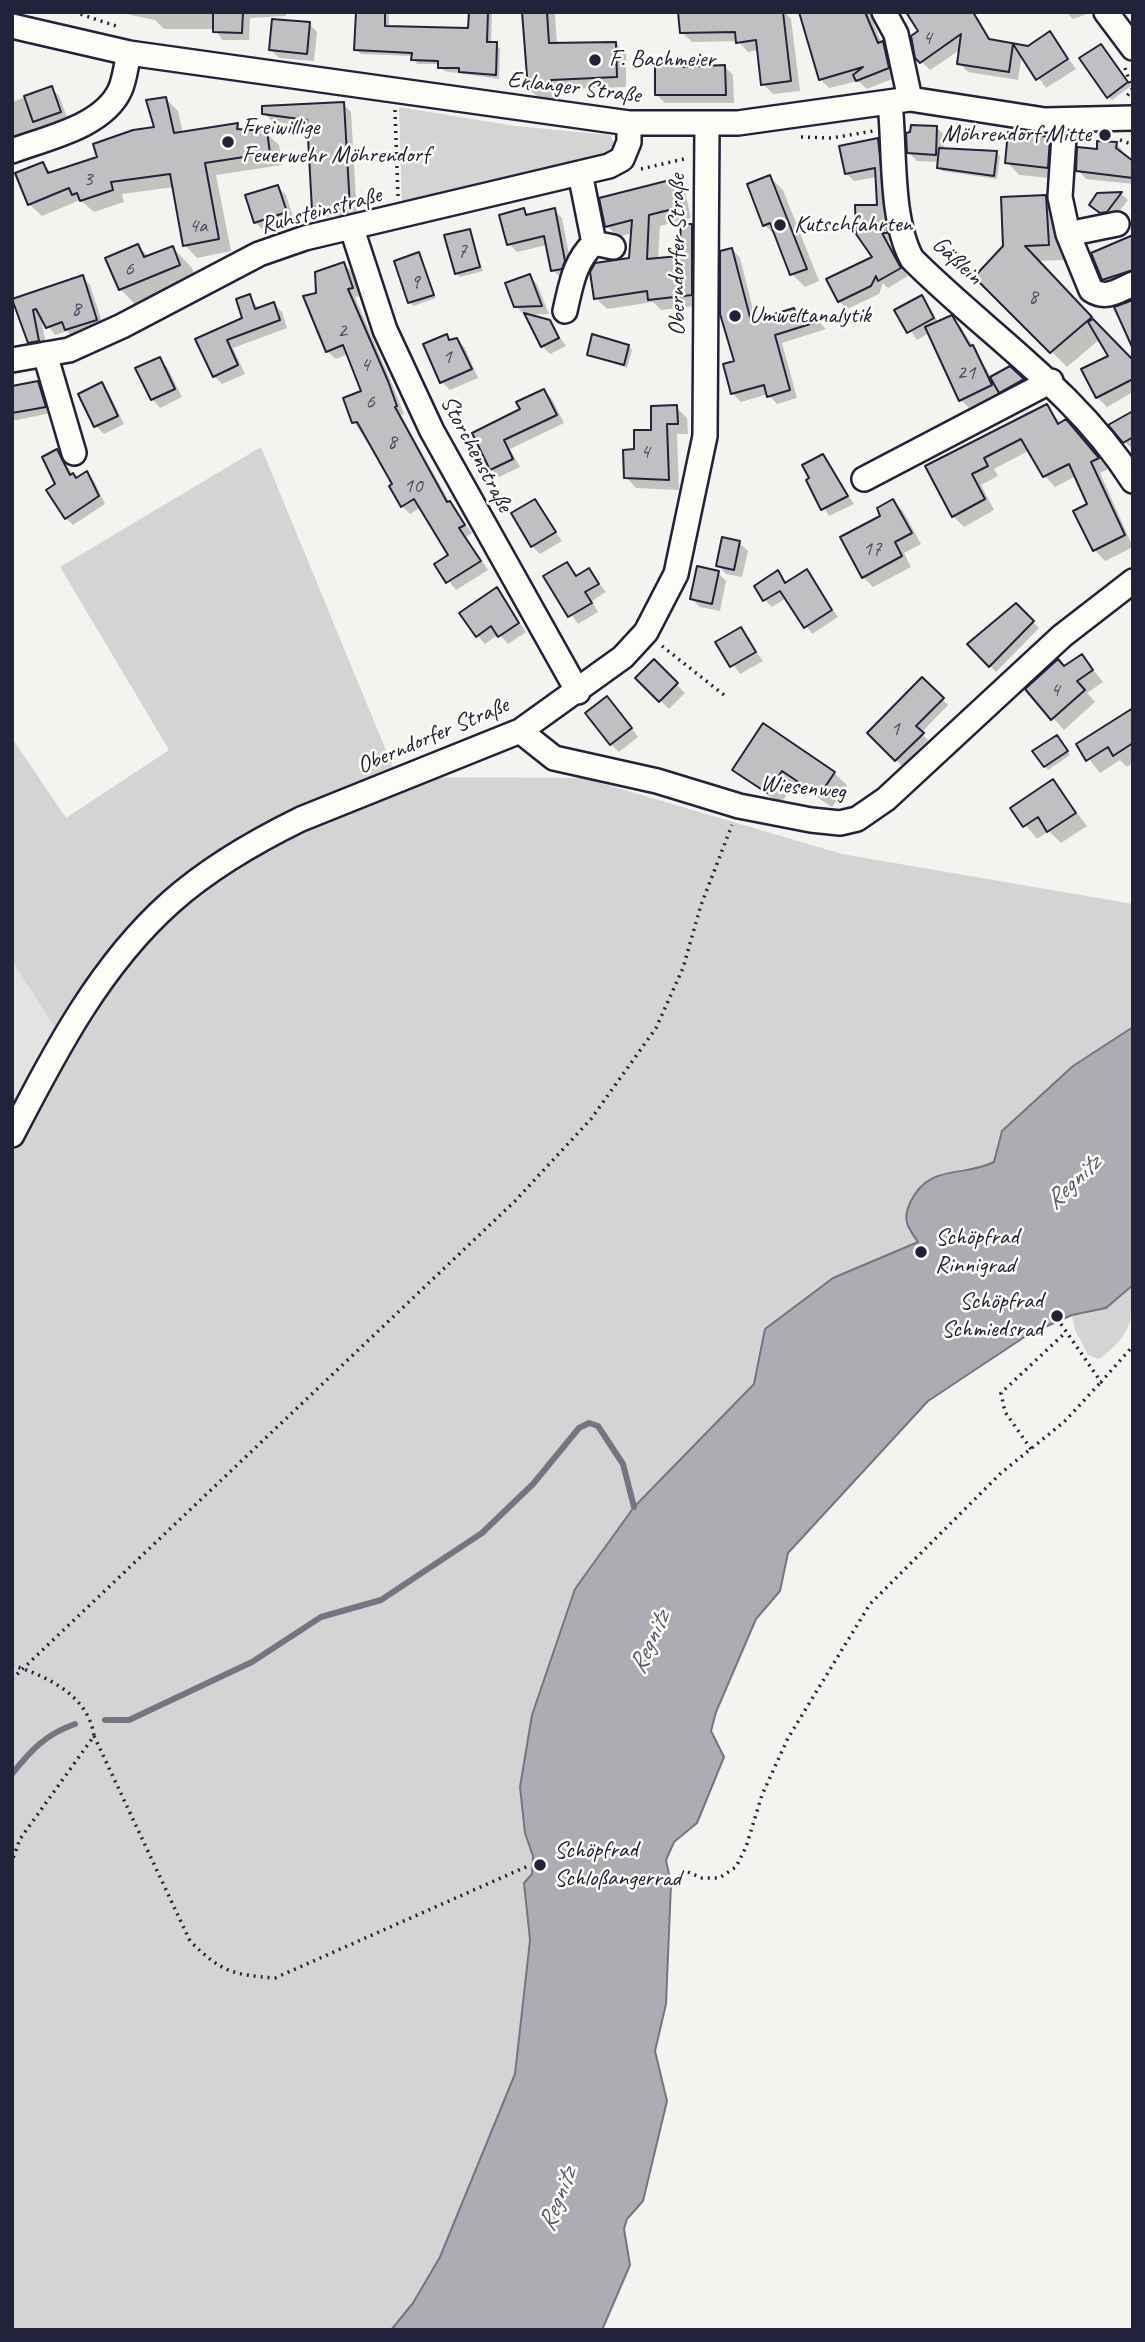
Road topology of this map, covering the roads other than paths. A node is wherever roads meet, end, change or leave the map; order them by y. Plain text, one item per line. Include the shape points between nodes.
1 (884, 12) edge
2 (1106, 12) edge
3 (12, 26) edge
4 (129, 53) junction
5 (1128, 56) edge
6 (900, 101) junction
7 (1131, 119) edge
8 (1065, 121) junction
9 (629, 124) junction
10 (707, 125) junction
11 (12, 151) edge
12 (580, 173) junction
13 (1117, 224) dead end
14 (352, 229) junction
15 (1068, 234) junction
16 (1133, 284) edge
17 (565, 311) dead end
18 (45, 354) junction
19 (12, 360) edge
20 (1051, 381) junction
21 (74, 453) dead end
22 (864, 479) dead end
23 (1133, 481) edge
24 (1133, 581) edge
25 (578, 692) junction
26 (520, 731) junction
27 (12, 1135) edge

1 - 6 street, Gäßlein via 896,34
2 - 5 street
3 - 4 street, Erlanger Straße
4 - 9 street, Erlanger Straße
4 - 11 street via 120,91 102,112
6 - 8 street, Erlanger Straße
6 - 10 street, Erlanger Straße
6 - 20 street, Gäßlein via 898,220 912,259
7 - 8 street, Erlanger Straße
8 - 15 street via 1060,197
9 - 10 street, Erlanger Straße
9 - 12 street, Ruhsteinstraße via 629,142 622,159
10 - 25 street, Oberndorfer Straße via 705,436 676,574 646,632 623,657
12 - 14 street, Ruhsteinstraße
12 - 17 street via 604,245 583,253
13 - 15 street
14 - 18 street, Ruhsteinstraße via 304,238 259,254 122,326 69,350
14 - 25 street, Storchenstraße via 385,330 428,425
15 - 16 street via 1091,290 1108,296
18 - 19 street, Ruhsteinstraße
18 - 21 street
20 - 22 street
20 - 23 street, Gäßlein via 1092,424
24 - 26 street, Wiesenweg via 1062,636 886,799 857,819 840,823 811,820 739,806 657,781 554,758
25 - 26 street, Oberndorfer Straße
26 - 27 street, Oberndorfer Straße via 291,824 172,901 102,980

